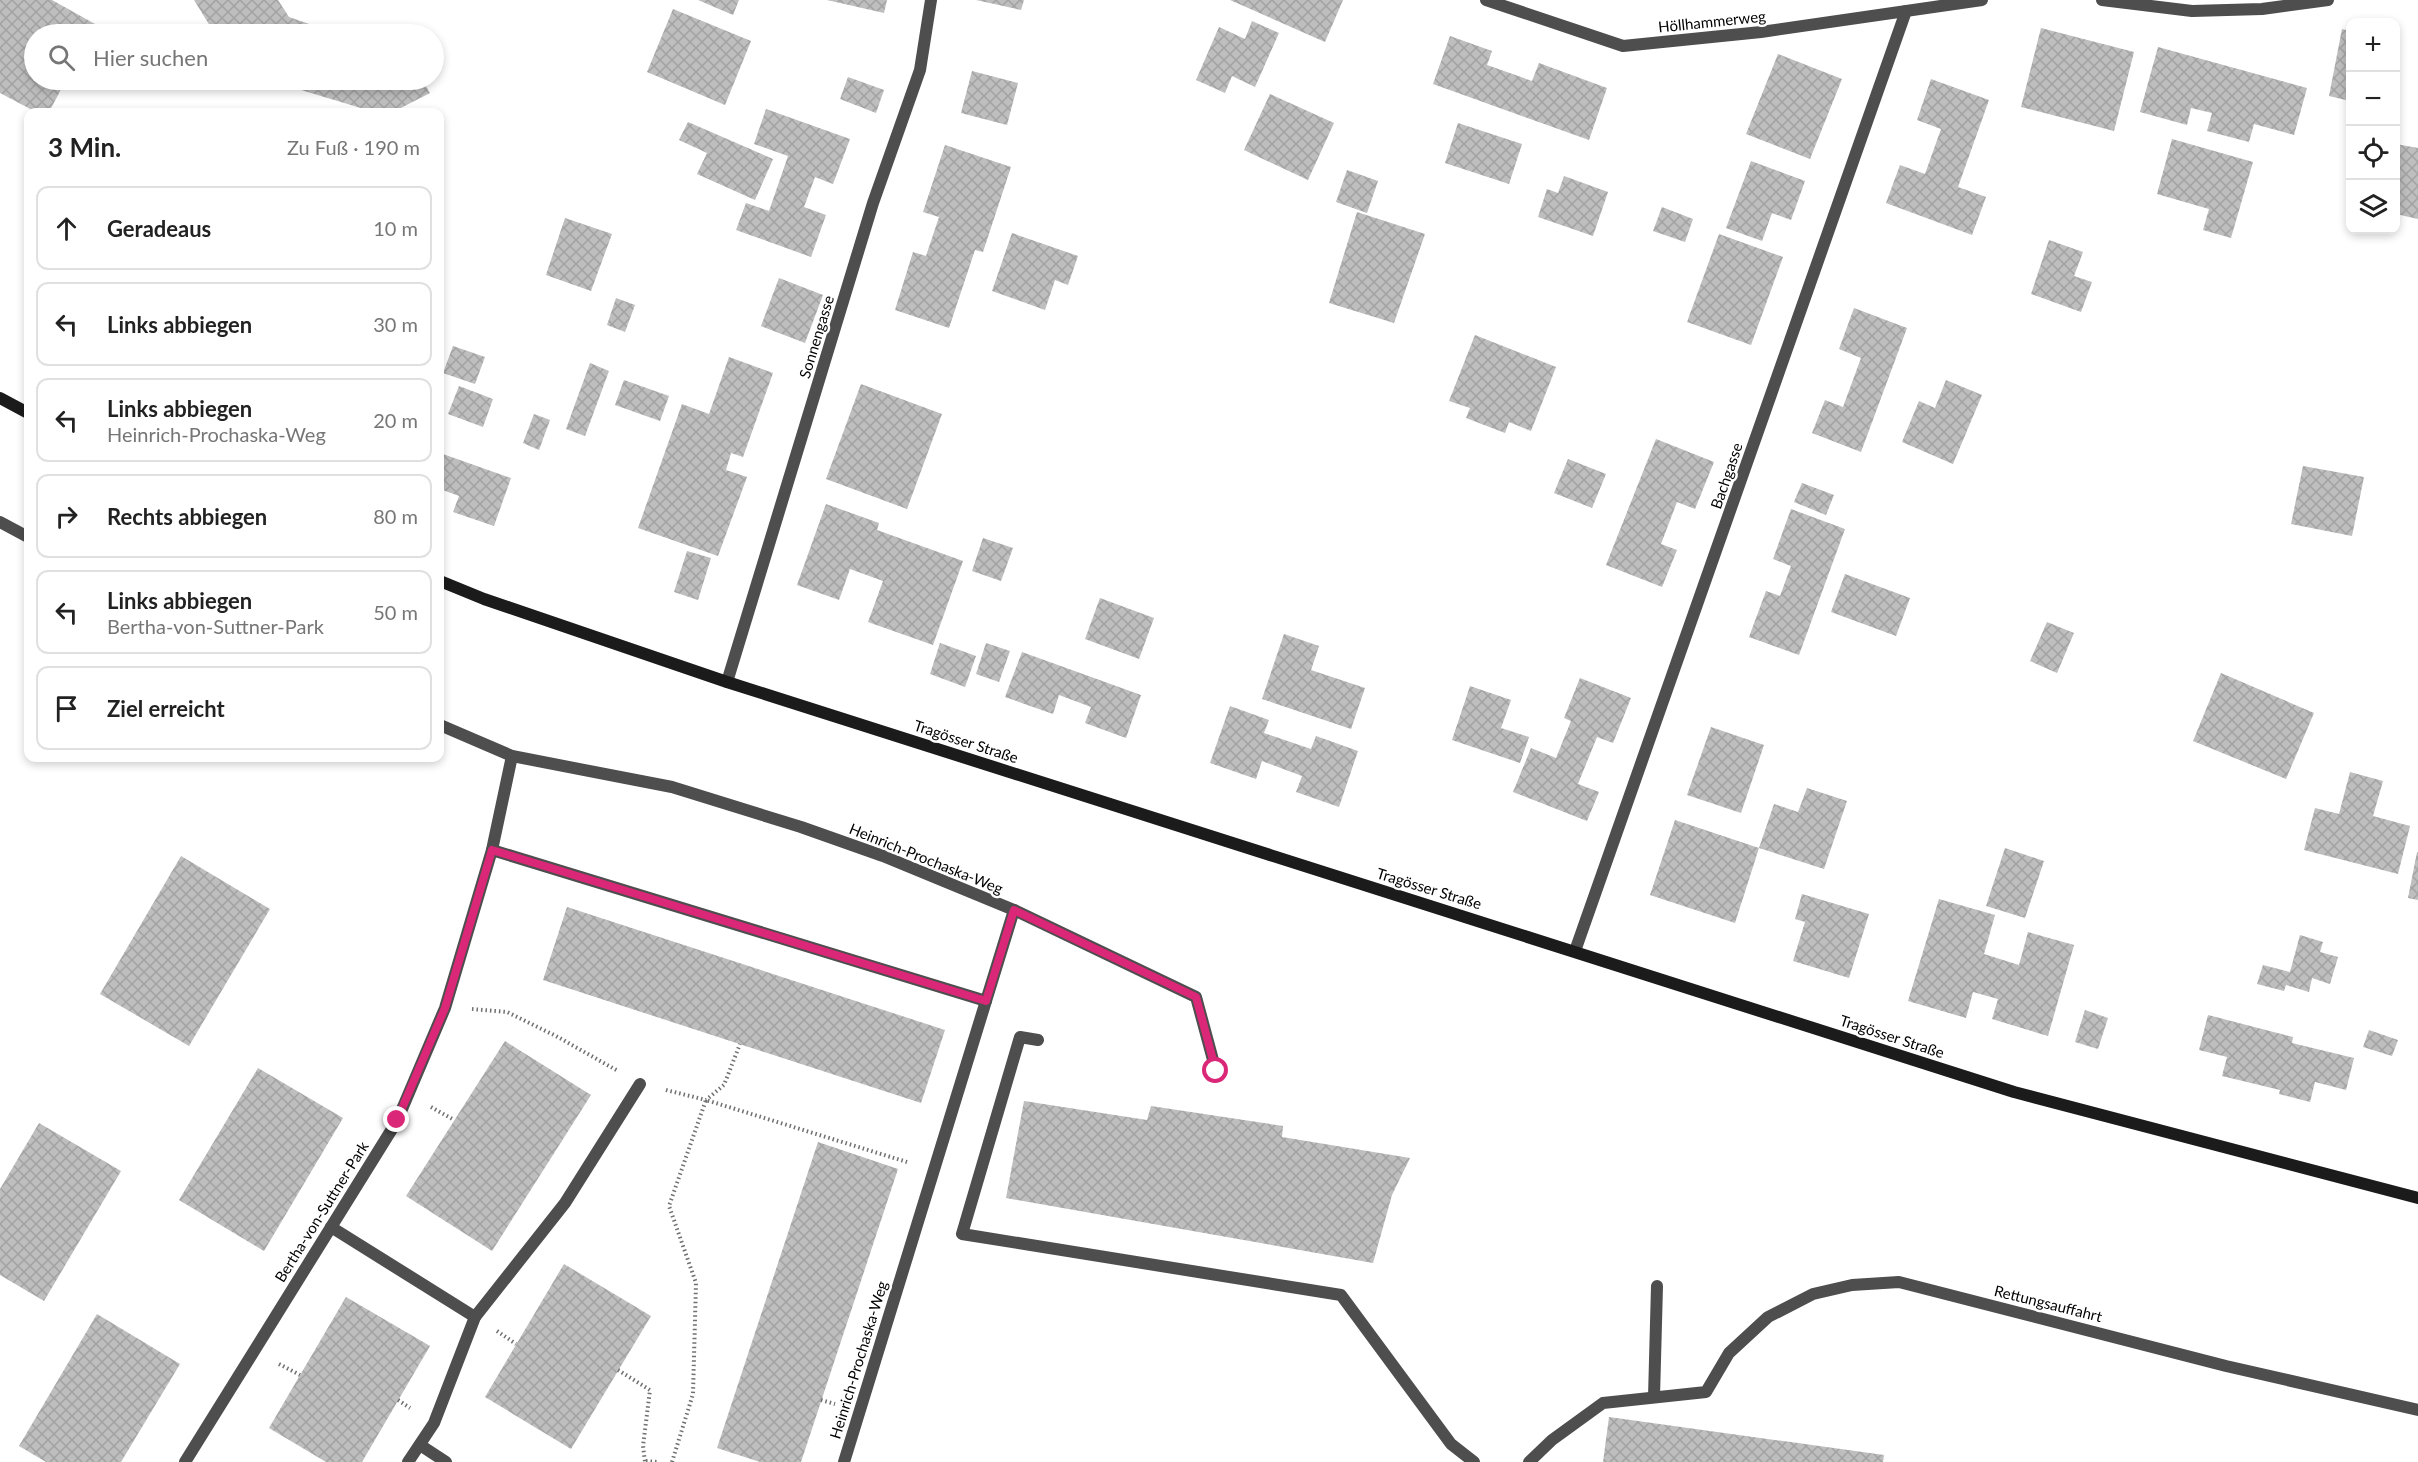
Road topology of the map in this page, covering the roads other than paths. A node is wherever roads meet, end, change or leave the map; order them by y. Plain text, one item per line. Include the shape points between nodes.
1 (931, 0) edge
2 (1486, 0) edge
3 (1982, 0) edge
4 (2102, 0) edge
5 (2328, 0) edge
6 (1906, 11) junction
7 (0, 398) edge
8 (24, 411) edge
9 (0, 522) edge
10 (24, 535) edge
11 (444, 583) edge
12 (727, 682) junction
13 (444, 727) edge
14 (513, 756) junction
15 (492, 850) junction
16 (1014, 910) junction
17 (1575, 951) junction
18 (986, 1001) junction
19 (1038, 1040) dead end
20 (1216, 1071) dead end
21 (640, 1084) road end
22 (2418, 1198) edge
23 (331, 1227) junction
24 (1657, 1286) dead end
25 (475, 1317) junction
26 (1654, 1396) junction
27 (2418, 1410) edge
28 (420, 1445) junction
29 (191, 1460) edge
30 (408, 1462) edge
31 (446, 1462) edge
32 (844, 1462) edge
33 (1474, 1462) edge
34 (1529, 1462) edge

1 - 12 street, Sonnengasse via 920,70 873,203
2 - 6 street, Höllhammerweg via 1623,46 1761,32
3 - 6 street, Höllhammerweg
4 - 5 street via 2192,11 2262,9
6 - 17 street, Bachgasse
7 - 8 main road
9 - 10 street
11 - 12 main road, Tragösser Straße
12 - 17 main road, Tragösser Straße
13 - 14 street, Heinrich-Prochaska-Weg
14 - 15 street, Bertha-von-Suttner-Park
14 - 16 street, Heinrich-Prochaska-Weg via 672,787 883,856
15 - 18 street
15 - 23 street, Bertha-von-Suttner-Park via 445,1008 397,1120
16 - 18 street, Heinrich-Prochaska-Weg
16 - 20 street via 1196,997
17 - 22 main road, Tragösser Straße via 2014,1092
18 - 32 street, Heinrich-Prochaska-Weg
19 - 33 street via 1020,1037 962,1234 1341,1295 1450,1444
21 - 25 street via 565,1203
23 - 25 street
23 - 29 street, Bertha-von-Suttner-Park
24 - 26 street
25 - 28 street via 434,1423
26 - 27 street, Rettungsauffahrt via 1706,1392 1729,1353 1768,1317 1813,1294 1852,1285 1899,1282 2226,1366
26 - 34 street via 1603,1403
28 - 30 street
28 - 31 street

